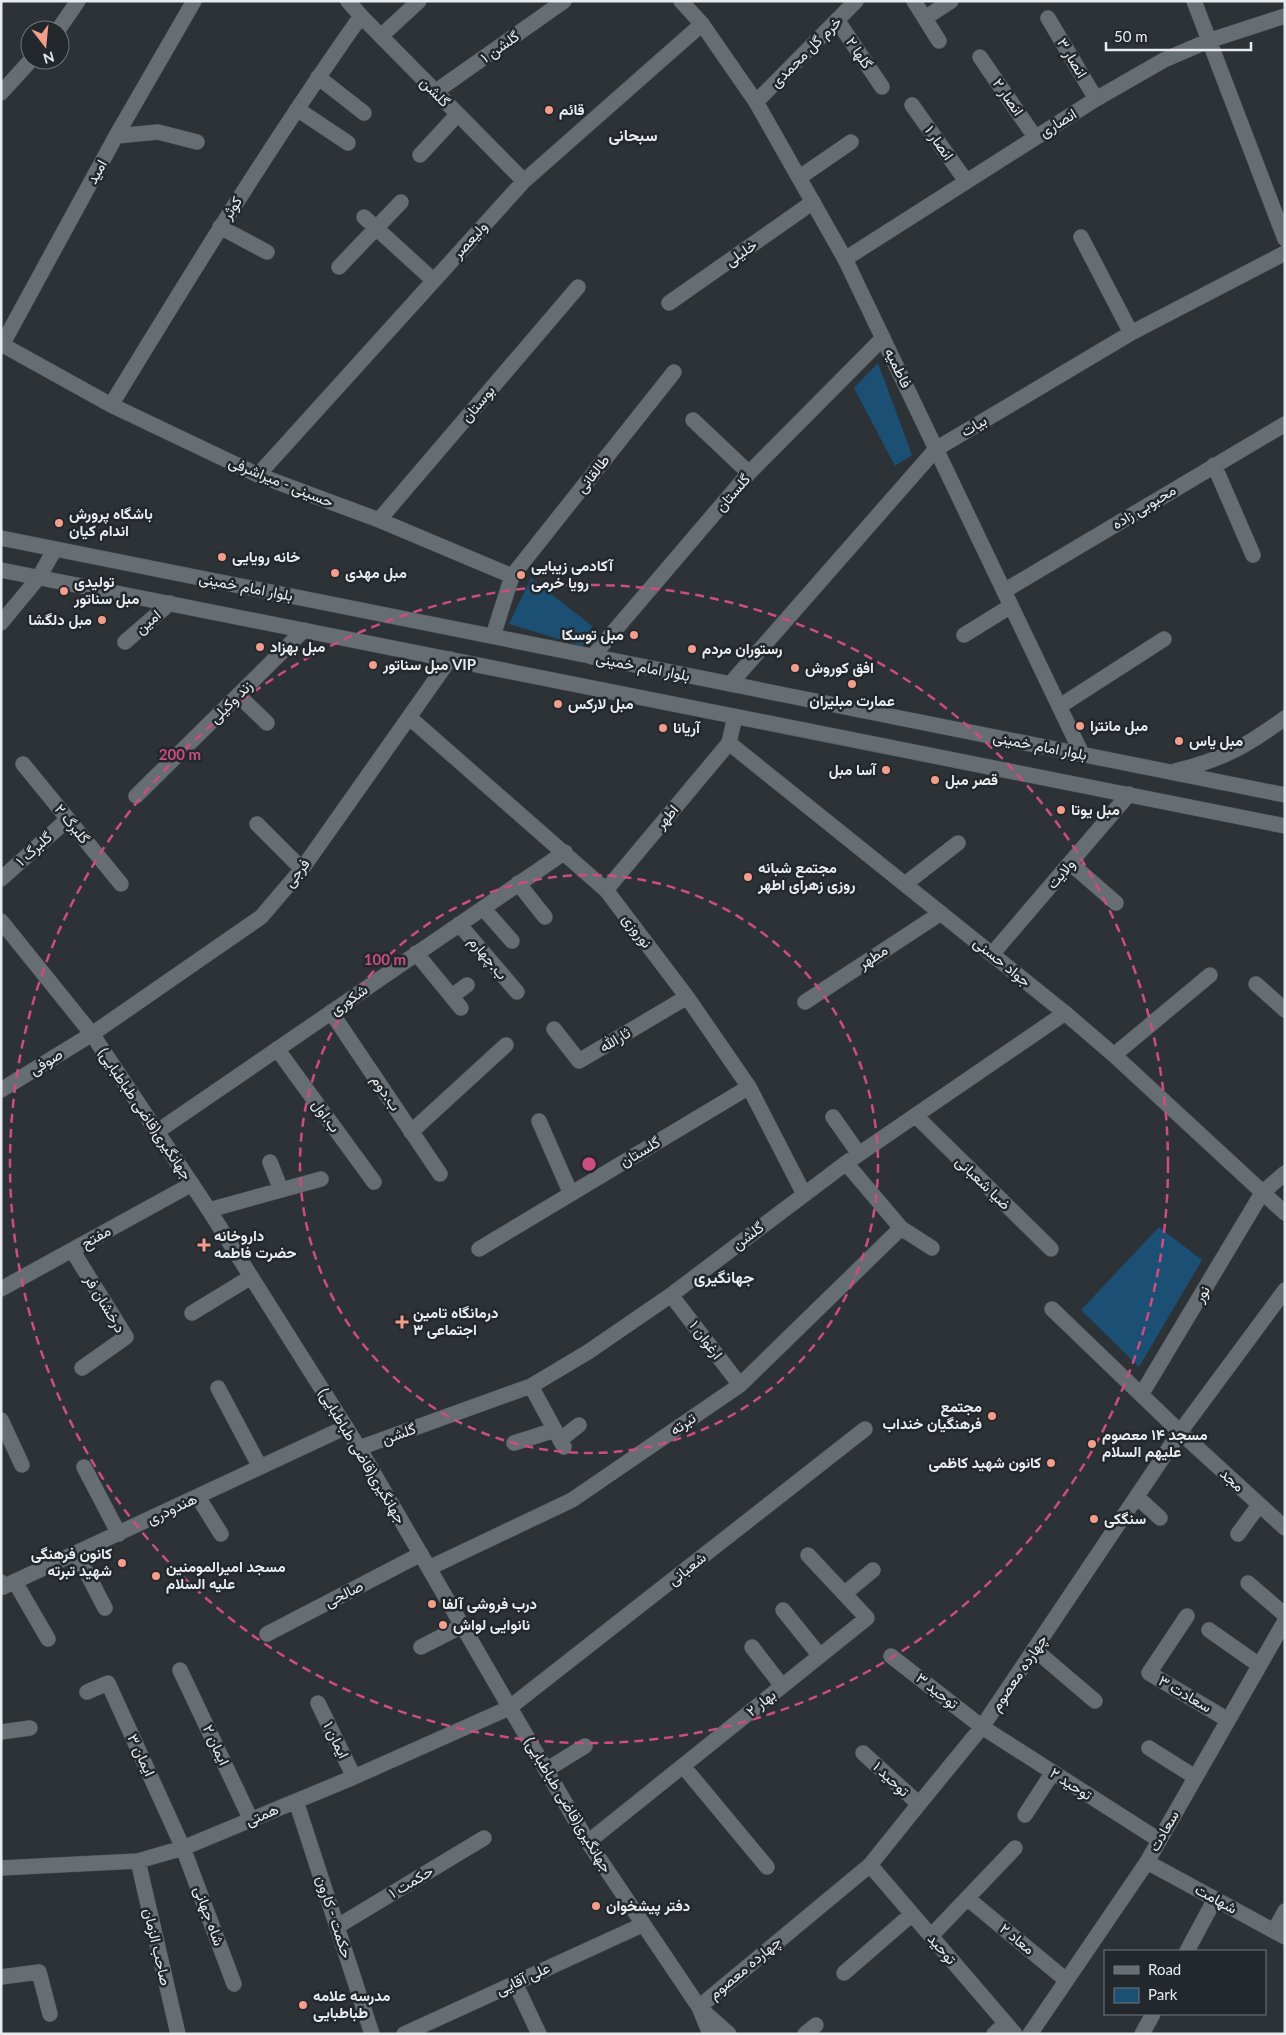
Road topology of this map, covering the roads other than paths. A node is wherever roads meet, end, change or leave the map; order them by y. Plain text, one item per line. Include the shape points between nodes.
1 (78, 1) edge
2 (194, 1) edge
3 (348, 1) edge
4 (419, 1) edge
5 (564, 1) edge
6 (681, 1) edge
7 (856, 1) edge
8 (914, 1) edge
9 (951, 1) edge
10 (1194, 1) edge
11 (361, 16) junction
12 (1285, 16) edge
13 (925, 18) junction
14 (1048, 18) dead end
15 (65, 20) edge
16 (837, 20) junction
17 (702, 24) junction
18 (381, 36) junction
19 (940, 41) dead end
20 (1208, 41) junction
21 (980, 57) dead end
22 (22, 70) edge
23 (318, 77) junction
24 (882, 87) dead end
25 (1, 92) edge
26 (435, 92) junction
27 (1096, 99) junction
28 (756, 102) junction
29 (912, 105) dead end
30 (297, 109) junction
31 (364, 113) dead end
32 (457, 115) junction
33 (116, 136) junction
34 (1035, 137) junction
35 (197, 142) dead end
36 (851, 142) dead end
37 (348, 143) dead end
38 (420, 155) dead end
39 (800, 177) junction
40 (524, 180) junction
41 (966, 181) junction
42 (401, 202) dead end
43 (813, 202) junction
44 (364, 217) dead end
45 (220, 227) junction
46 (376, 228) junction
47 (1081, 237) dead end
48 (1285, 239) edge
49 (267, 252) dead end
50 (1285, 253) edge
51 (845, 259) junction
52 (339, 267) dead end
53 (433, 280) junction
54 (578, 287) dead end
55 (669, 303) dead end
56 (1131, 333) junction
57 (883, 338) junction
58 (2, 344) edge
59 (674, 372) dead end
60 (111, 405) junction
61 (693, 420) dead end
62 (1285, 424) edge
63 (936, 449) junction
64 (1214, 465) junction
65 (749, 473) junction
66 (258, 475) junction
67 (379, 520) junction
68 (1, 538) edge
69 (55, 549) junction
70 (1253, 555) dead end
71 (1, 570) edge
72 (512, 576) junction
73 (39, 577) junction
74 (1004, 591) junction
75 (170, 603) junction
76 (1010, 606) junction
77 (1, 623) edge
78 (304, 630) junction
79 (964, 635) dead end
80 (493, 636) junction
81 (1164, 639) dead end
82 (125, 642) dead end
83 (592, 656) junction
84 (450, 659) junction
85 (730, 684) junction
86 (238, 695) junction
87 (1060, 706) junction
88 (735, 716) junction
89 (410, 718) junction
90 (1285, 718) edge
91 (267, 723) dead end
92 (728, 743) junction
93 (1082, 754) junction
94 (23, 764) dead end
95 (1170, 772) junction
96 (1129, 794) junction
97 (1285, 795) edge
98 (136, 796) dead end
99 (68, 819) junction
100 (257, 824) dead end
101 (1285, 826) edge
102 (958, 843) dead end
103 (564, 852) junction
104 (1070, 863) junction
105 (302, 869) junction
106 (1, 879) edge
107 (518, 883) junction
108 (121, 884) dead end
109 (905, 884) junction
110 (606, 890) junction
111 (1116, 903) dead end
112 (483, 908) junction
113 (941, 913) junction
114 (545, 917) dead end
115 (1, 921) edge
116 (459, 924) junction
117 (512, 941) dead end
118 (416, 953) junction
119 (993, 954) junction
120 (1210, 975) dead end
121 (1256, 984) dead end
122 (468, 985) dead end
123 (516, 992) dead end
124 (687, 997) junction
125 (806, 1002) dead end
126 (1285, 1010) edge
127 (331, 1012) junction
128 (1065, 1013) junction
129 (554, 1028) dead end
130 (92, 1034) junction
131 (506, 1045) dead end
132 (277, 1049) junction
133 (1114, 1055) junction
134 (750, 1087) junction
135 (1, 1090) edge
136 (916, 1116) junction
137 (834, 1117) dead end
138 (539, 1121) dead end
139 (158, 1131) junction
140 (411, 1132) junction
141 (859, 1154) junction
142 (270, 1162) dead end
143 (846, 1163) junction
144 (1285, 1173) edge
145 (440, 1174) dead end
146 (321, 1179) dead end
147 (374, 1182) dead end
148 (192, 1184) junction
149 (282, 1190) junction
150 (1262, 1193) junction
151 (571, 1194) junction
152 (804, 1194) junction
153 (209, 1210) junction
154 (1285, 1213) edge
155 (900, 1228) junction
156 (932, 1248) dead end
157 (480, 1249) dead end
158 (1051, 1249) dead end
159 (72, 1250) junction
160 (251, 1277) junction
161 (1, 1289) edge
162 (1285, 1290) edge
163 (671, 1295) junction
164 (1052, 1309) dead end
165 (192, 1313) dead end
166 (82, 1368) dead end
167 (740, 1385) junction
168 (531, 1386) junction
169 (218, 1388) dead end
170 (1141, 1396) junction
171 (1, 1420) edge
172 (579, 1425) dead end
173 (346, 1427) junction
174 (865, 1429) dead end
175 (1180, 1432) junction
176 (559, 1439) junction
177 (514, 1443) dead end
178 (359, 1448) junction
179 (22, 1466) dead end
180 (84, 1467) dead end
181 (260, 1467) junction
182 (1137, 1496) junction
183 (198, 1497) junction
184 (1259, 1505) junction
185 (1160, 1518) dead end
186 (1285, 1528) edge
187 (119, 1534) junction
188 (221, 1534) dead end
189 (1238, 1534) dead end
190 (77, 1554) junction
191 (421, 1554) junction
192 (808, 1555) dead end
193 (429, 1568) junction
194 (872, 1570) dead end
195 (8, 1582) edge
196 (1248, 1583) dead end
197 (844, 1594) junction
198 (105, 1608) dead end
199 (783, 1610) dead end
200 (1285, 1615) edge
201 (1187, 1616) dead end
202 (1285, 1620) edge
203 (462, 1626) junction
204 (1209, 1630) dead end
205 (267, 1634) dead end
206 (48, 1639) dead end
207 (421, 1647) dead end
208 (752, 1647) dead end
209 (1034, 1649) junction
210 (820, 1656) junction
211 (891, 1656) dead end
212 (1259, 1665) junction
213 (180, 1670) dead end
214 (782, 1686) junction
215 (87, 1692) dead end
216 (1095, 1701) dead end
217 (318, 1703) dead end
218 (510, 1708) junction
219 (1228, 1720) junction
220 (982, 1727) junction
221 (30, 1728) dead end
222 (1, 1732) edge
223 (585, 1746) dead end
224 (1148, 1748) dead end
225 (863, 1752) dead end
226 (683, 1766) junction
227 (546, 1770) junction
228 (1053, 1772) junction
229 (354, 1777) junction
230 (1195, 1777) junction
231 (296, 1801) junction
232 (919, 1804) junction
233 (1025, 1815) dead end
234 (251, 1820) junction
235 (484, 1838) dead end
236 (1159, 1840) junction
237 (588, 1842) junction
238 (183, 1848) junction
239 (1015, 1848) dead end
240 (138, 1861) junction
241 (1147, 1862) junction
242 (870, 1865) junction
243 (767, 1867) dead end
244 (1, 1868) edge
245 (967, 1898) junction
246 (1215, 1899) junction
247 (1285, 1911) edge
248 (912, 1914) junction
249 (642, 1925) junction
250 (338, 1926) junction
251 (1279, 1934) edge
252 (931, 1936) junction
253 (1188, 1950) edge
254 (844, 1973) dead end
255 (1, 1977) edge
256 (1066, 1980) junction
257 (515, 1983) junction
258 (234, 1984) dead end
259 (699, 2007) junction
260 (50, 2014) dead end
261 (1152, 2015) edge
262 (1011, 2028) edge
263 (178, 2034) edge
264 (372, 2034) edge
265 (404, 2034) edge
266 (539, 2034) edge
267 (710, 2034) edge
268 (730, 2034) edge
269 (994, 2034) edge
270 (1030, 2034) edge
271 (1142, 2034) edge

1 - 15 street
2 - 33 street, امید
3 - 11 street, گلشن
4 - 18 street
5 - 26 street, گلشن ۱
6 - 17 street, فاطمیه
7 - 16 street, خرم گل محمدی
8 - 13 street
9 - 13 street
10 - 20 street
11 - 18 street, گلشن
11 - 23 street, کوثر
12 - 20 street, انصاری
13 - 19 street
14 - 27 street, انصار ۳
16 - 24 street, گلها ۲
16 - 28 street, خرم گل محمدی
17 - 28 street, فاطمیه
17 - 40 street, ولیعصر
18 - 26 street, گلشن
20 - 27 street, انصاری via 1164,60
20 - 48 street
21 - 34 street, انصار ۲
22 - 25 street
23 - 30 street, کوثر
23 - 31 street
26 - 32 street, گلشن
27 - 34 street, انصاری
28 - 39 street, فاطمیه
29 - 41 street, انصار ۱
30 - 37 street
30 - 45 street, کوثر
32 - 38 street
32 - 40 street, گلشن
33 - 35 street via 158,132
33 - 58 street, امید
34 - 41 street, انصاری
36 - 39 street
39 - 43 street, فاطمیه
40 - 53 street, ولیعصر
41 - 51 street, انصاری
42 - 46 street
43 - 51 street, فاطمیه
43 - 55 street, خلیلی
44 - 46 street
45 - 49 street
45 - 60 street, کوثر
46 - 52 street
46 - 53 street
47 - 56 street
50 - 56 street, بیات
51 - 57 street, فاطمیه
53 - 66 street, ولیعصر
54 - 67 street, بوستان
56 - 63 street, بیات
57 - 63 street, فاطمیه
57 - 65 street, گلستان
58 - 60 street, حسینی - میراشرفی
59 - 72 street, طالقانی
60 - 66 street, حسینی - میراشرفی
61 - 65 street
62 - 64 street, محبوبی زاده
63 - 74 street, فاطمیه
63 - 85 street, بیات
64 - 70 street
64 - 74 street, محبوبی زاده
65 - 83 street, گلستان
66 - 67 street, حسینی - میراشرفی
67 - 72 street, حسینی - میراشرفی
68 - 69 street, بلوار امام خمینی
69 - 73 street
69 - 80 street, بلوار امام خمینی
71 - 73 street, بلوار امام خمینی
72 - 80 street
73 - 75 street, بلوار امام خمینی
73 - 77 street
74 - 76 street, فاطمیه
75 - 78 street, بلوار امام خمینی
75 - 82 street, امین
76 - 79 street
76 - 87 street, فاطمیه
78 - 84 street, بلوار امام خمینی
78 - 86 street, زند وکیلی
80 - 83 street, بلوار امام خمینی
81 - 87 street
83 - 85 street, بلوار امام خمینی
84 - 88 street, بلوار امام خمینی
84 - 89 street, فرجی
85 - 93 street, بلوار امام خمینی
86 - 91 street
86 - 98 street, زند وکیلی
87 - 93 street, فاطمیه
88 - 92 street
88 - 96 street, بلوار امام خمینی
89 - 103 street, نوروزی
89 - 105 street, فرجی
90 - 95 street via 1248,745 1210,763
92 - 109 street, جواد حسنی
92 - 110 street, اطهر
93 - 95 street, بلوار امام خمینی
94 - 99 street, گلبرگ ۲
95 - 97 street, بلوار امام خمینی
96 - 101 street, بلوار امام خمینی
96 - 104 street, ولایت
99 - 106 street, گلبرگ ۱
99 - 108 street, گلبرگ ۲
100 - 105 street
102 - 109 street
103 - 107 street, شکوری
103 - 110 street, نوروزی
104 - 111 street
104 - 119 street, ولایت
105 - 130 street, فرجی via 261,917
107 - 112 street, شکوری
107 - 114 street
109 - 113 street, جواد حسنی
110 - 124 street, نوروزی
112 - 116 street, شکوری
112 - 117 street
113 - 119 street, جواد حسنی
113 - 125 street, مطهر
115 - 130 street, جهانگیری(قاضی طباطبایی)
116 - 118 street, شکوری
116 - 123 street, ب.چهارم
118 - 122 street via 457,1002
118 - 127 street, شکوری
119 - 128 street, جواد حسنی
120 - 133 street
121 - 126 street
124 - 129 street, ثارالله via 579,1061
124 - 134 street, نوروزی
127 - 132 street, شکوری
127 - 140 street, ب.دوم
128 - 133 street, جواد حسنی
128 - 136 street, گلشن
130 - 135 street, صوفی
130 - 139 street, جهانگیری(قاضی طباطبایی)
131 - 140 street
132 - 139 street, شکوری
132 - 147 street, ب.اول
133 - 150 street, جواد حسنی
134 - 151 street, گلستان
134 - 152 street, نوروزی
136 - 141 street, گلشن
136 - 158 street, ضیا شعبانی
137 - 141 street
138 - 151 street
139 - 148 street, جهانگیری(قاضی طباطبایی)
140 - 145 street, ب.دوم
141 - 143 street, گلشن
142 - 149 street
143 - 152 street, گلشن
143 - 155 street
144 - 150 street, نور
146 - 149 street
148 - 153 street, جهانگیری(قاضی طباطبایی)
148 - 159 street, مفتح
149 - 153 street
150 - 154 street, جواد حسنی
150 - 170 street, نور
151 - 157 street, گلستان
152 - 163 street, گلشن
153 - 160 street, جهانگیری(قاضی طباطبایی)
155 - 156 street
155 - 167 street, تبرته
159 - 161 street, مفتح
159 - 166 street, درخشان فر via 126,1337
160 - 165 street
160 - 173 street, جهانگیری(قاضی طباطبایی)
162 - 175 street, چهارده معصوم
163 - 167 street, ارغوان ۱
163 - 168 street, گلشن via 588,1352
164 - 170 street, مجد
167 - 193 street, تبرته via 572,1500
168 - 176 street
168 - 178 street, گلشن
169 - 181 street
170 - 175 street, مجد
171 - 179 street
172 - 176 street
173 - 178 street, جهانگیری(قاضی طباطبایی)
173 - 181 street, هندودری
174 - 218 street, شعبانی
175 - 182 street, چهارده معصوم
175 - 184 street, مجد
176 - 177 street
178 - 191 street, جهانگیری(قاضی طباطبایی)
180 - 187 street
181 - 183 street, هندودری
182 - 185 street
182 - 209 street, چهارده معصوم
183 - 187 street, هندودری
183 - 188 street
184 - 186 street, مجد
184 - 189 street
187 - 190 street, هندودری
190 - 195 street, هندودری
190 - 198 street
191 - 193 street, جهانگیری(قاضی طباطبایی)
191 - 205 street, صالحی
192 - 197 street, بهار ۲
193 - 203 street, جهانگیری(قاضی طباطبایی)
194 - 197 street
195 - 206 street
196 - 200 street
197 - 210 street, بهار ۲ via 867,1618
199 - 210 street
201 - 219 street, سعادت ۳ via 1149,1674
202 - 212 street, سعادت
203 - 207 street
203 - 218 street, جهانگیری(قاضی طباطبایی)
204 - 212 street
208 - 214 street
209 - 216 street
209 - 220 street, چهارده معصوم
210 - 214 street, بهار ۲
211 - 220 street, توحید ۳
212 - 219 street, سعادت
213 - 234 street, ایمان ۲
214 - 226 street, بهار ۲
215 - 238 street, ایمان ۳ via 108,1683
217 - 229 street, ایمان ۱
218 - 227 street, جهانگیری(قاضی طباطبایی)
218 - 229 street, همتی
219 - 230 street, سعادت
220 - 228 street, توحید ۲
220 - 232 street, چهارده معصوم
221 - 222 street
223 - 227 street
224 - 230 street
225 - 232 street, توحید ۱
226 - 237 street, بهار ۲
226 - 243 street
227 - 237 street, جهانگیری(قاضی طباطبایی)
228 - 233 street
228 - 236 street, توحید ۲
229 - 231 street, همتی
230 - 236 street, سعادت
231 - 234 street, همتی
231 - 250 street, حکمت - کارون
232 - 242 street, چهارده معصوم
234 - 238 street, همتی
235 - 250 street, حکمت ۱
236 - 241 street, سعادت
237 - 249 street, جهانگیری(قاضی طباطبایی)
238 - 240 street, همتی
238 - 258 street, شاه جهانی
239 - 245 street
240 - 244 street, همتی
240 - 263 street, صاحب الزمان
241 - 246 street, شهامت
241 - 256 street, سعادت
242 - 248 street, توحید
242 - 259 street, چهارده معصوم
245 - 252 street
245 - 256 street, معاد ۲
246 - 251 street, شهامت
246 - 253 street
247 - 251 street
248 - 252 street, توحید
248 - 254 street
249 - 257 street, علی آقایی
249 - 259 street, جهانگیری(قاضی طباطبایی)
250 - 264 street, حکمت - کارون
252 - 262 street, توحید
255 - 260 street via 39,1972
256 - 270 street, سعادت
257 - 265 street, علی آقایی
257 - 266 street
259 - 267 street
259 - 268 street
261 - 271 street
262 - 269 street

